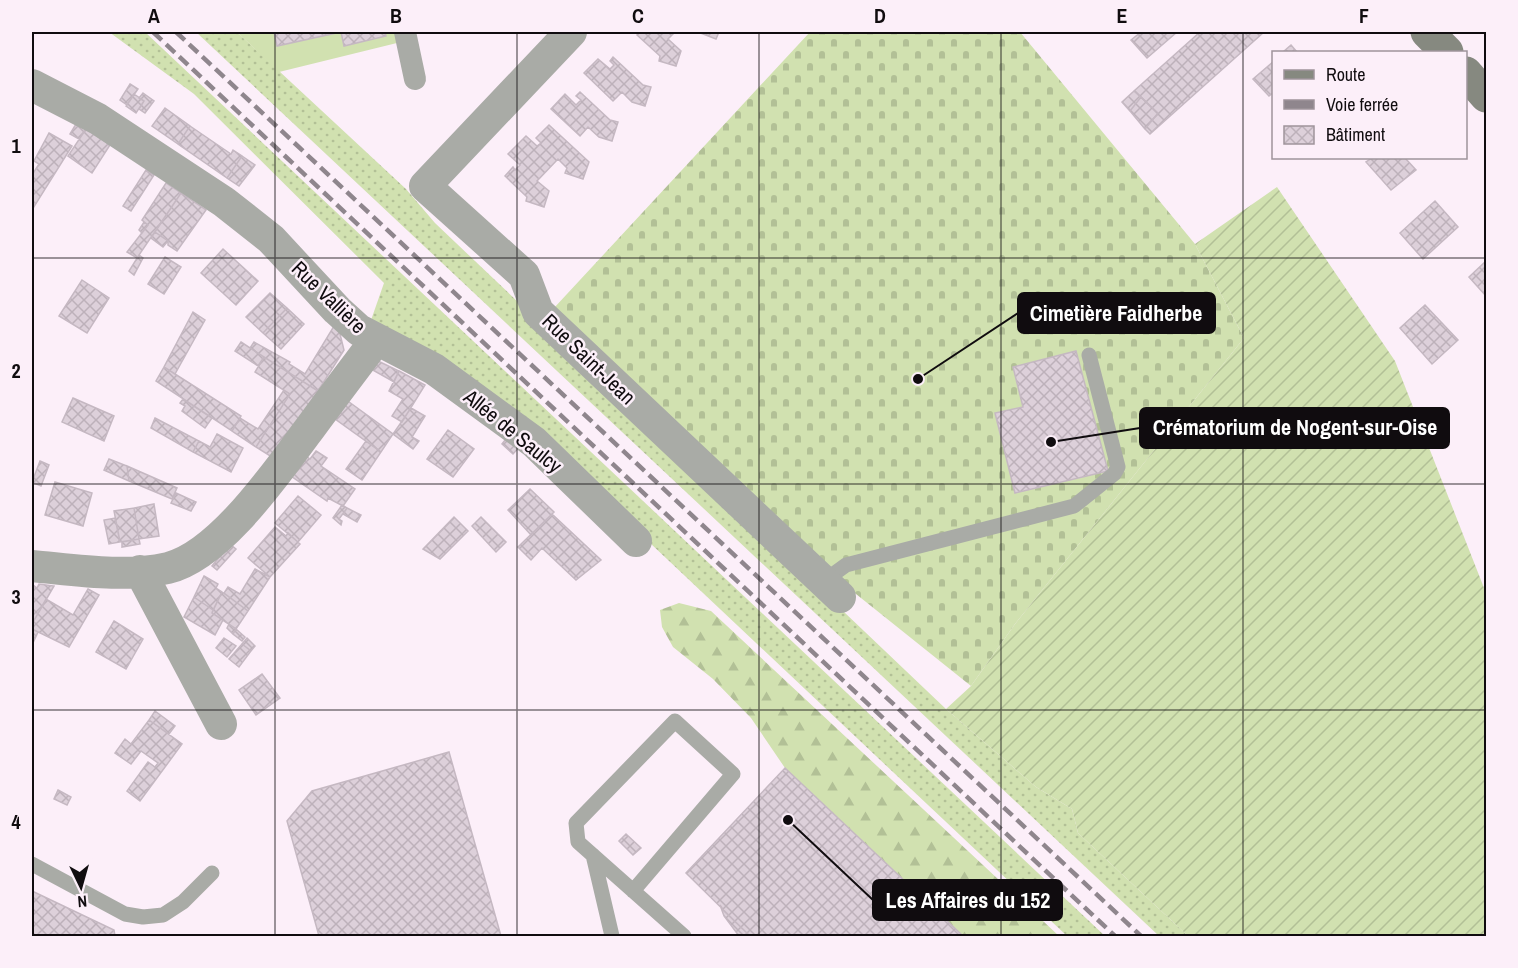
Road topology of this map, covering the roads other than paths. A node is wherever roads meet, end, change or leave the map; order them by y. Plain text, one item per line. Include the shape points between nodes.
1 (405, 32) edge
2 (571, 32) edge
3 (1428, 32) edge
4 (1446, 51) edge
5 (1467, 74) edge
6 (415, 80) dead end
7 (32, 85) edge
8 (1486, 96) edge
9 (376, 340) junction
10 (1089, 355) dead end
11 (636, 541) dead end
12 (32, 566) edge
13 (140, 571) junction
14 (832, 589) joint
15 (220, 724) dead end
16 (593, 855) junction
17 (32, 864) edge
18 (212, 873) dead end
19 (633, 891) junction
20 (612, 936) edge
21 (684, 936) edge

1 - 6 street
2 - 14 street, Rue Saint-Jean via 425,186 524,275 538,312
3 - 4 main road
5 - 8 main road
7 - 9 street, Rue Vallière via 98,119 238,213 271,239 348,321
9 - 11 street, Allée de Saulcy via 434,369 534,442
9 - 13 street, Rue Vallière via 280,468 223,533 181,563
10 - 14 lane via 1118,468 1114,474 1074,506 846,565
12 - 13 street, Rue Vallière via 106,573
13 - 15 street
16 - 19 lane
16 - 19 lane via 578,842 576,823 675,721 733,774
16 - 20 lane
17 - 18 lane via 125,914 143,916 163,915 183,902
19 - 21 lane

